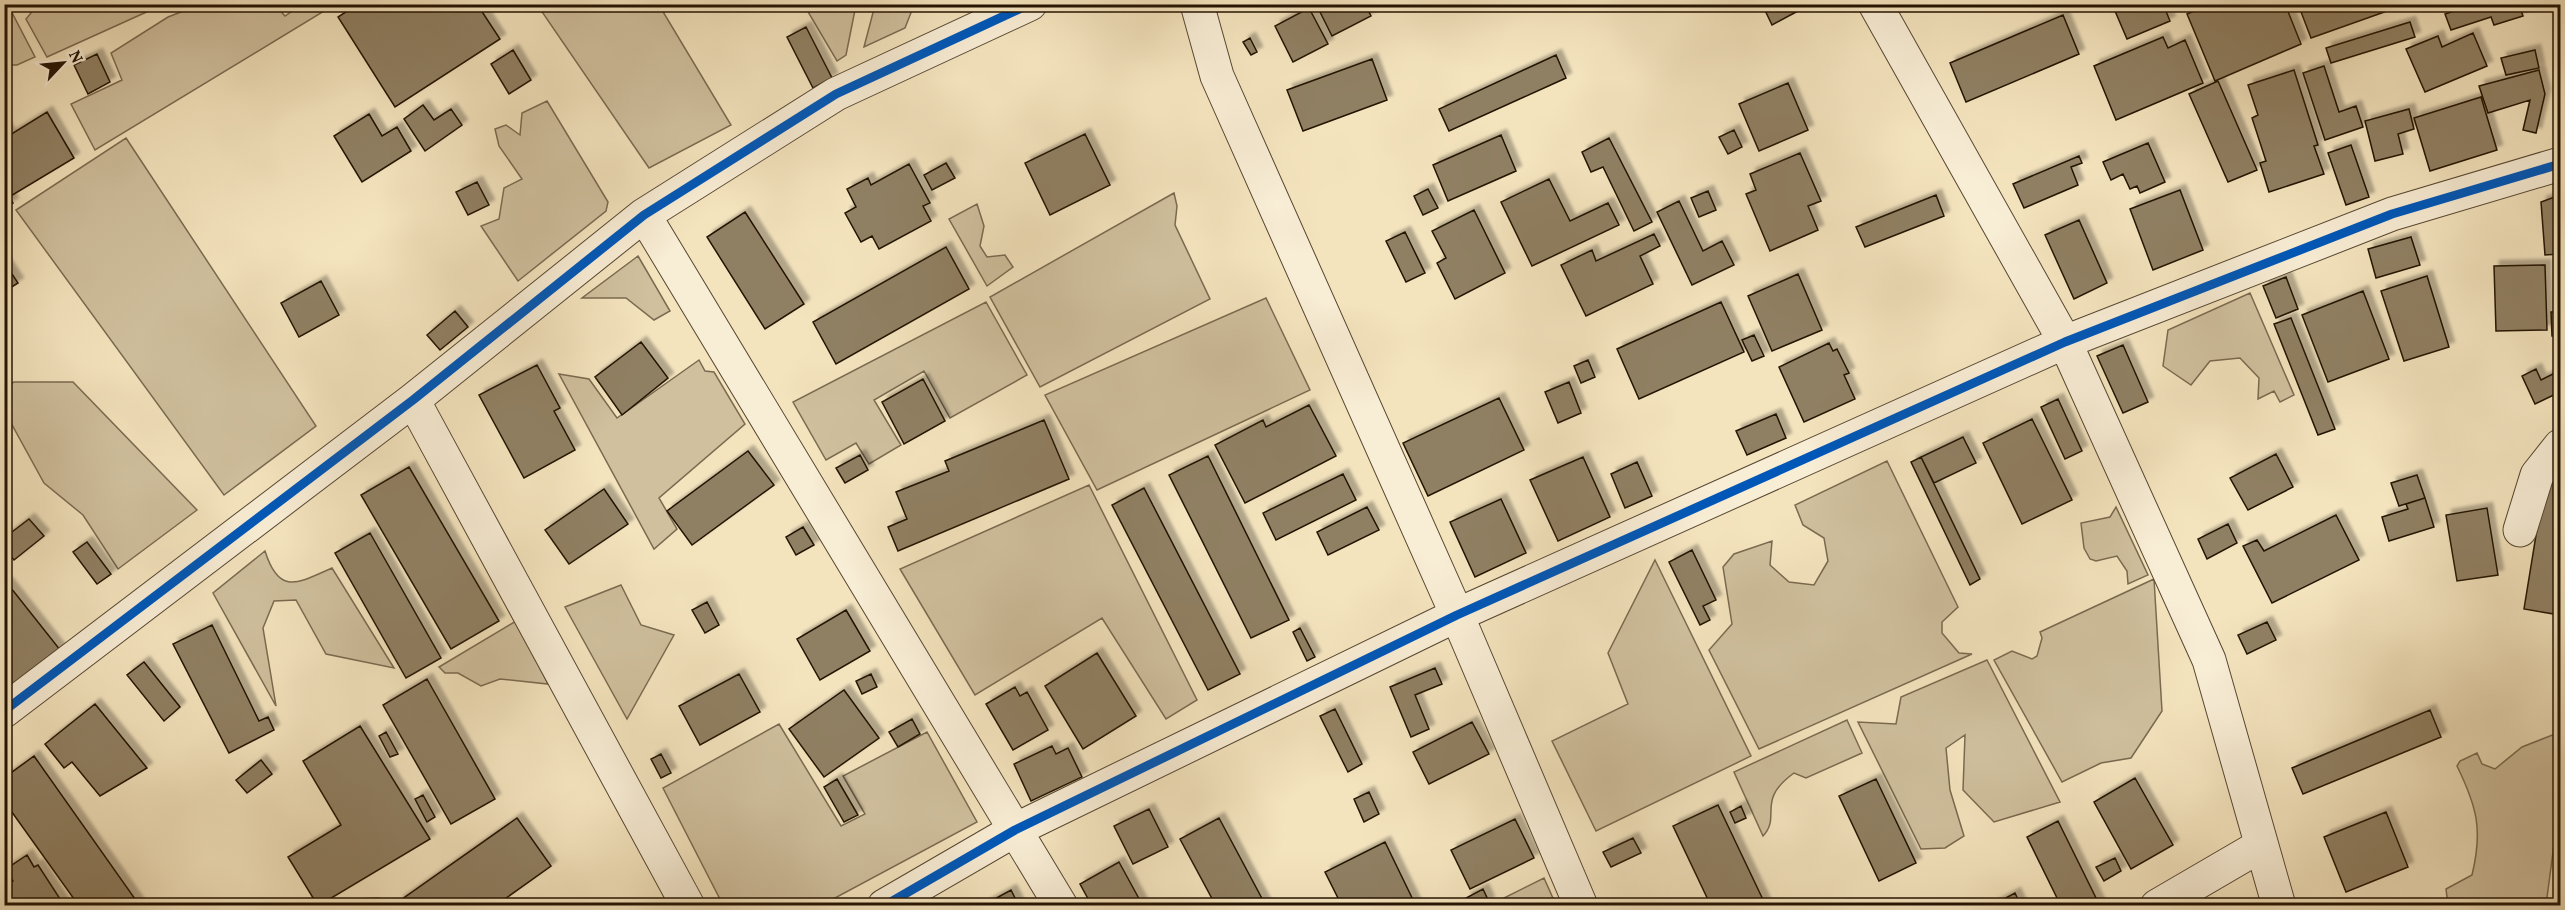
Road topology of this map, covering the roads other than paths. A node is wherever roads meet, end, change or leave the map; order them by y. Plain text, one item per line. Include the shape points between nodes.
1 (1030, 4) edge
2 (1197, 4) edge
3 (1875, 4) edge
4 (2560, 164) edge
5 (644, 215) junction
6 (2065, 342) junction
7 (413, 400) junction
8 (2560, 446) edge
9 (2520, 530) dead end
10 (1457, 615) junction
11 (4, 711) edge
12 (1015, 830) junction
13 (2260, 846) junction
14 (688, 906) edge
15 (884, 906) edge
16 (1061, 906) edge
17 (1581, 906) edge
18 (2157, 906) edge
19 (2278, 906) edge

1 - 5 street via 836,94
2 - 10 street via 1217,76
3 - 6 street
4 - 6 street via 2392,214
5 - 7 street
5 - 12 street
6 - 10 street
6 - 13 street via 2209,660
7 - 11 street
7 - 14 street
8 - 9 street via 2536,476
10 - 12 street
10 - 17 street
12 - 15 street
12 - 16 street
13 - 18 street
13 - 19 street

